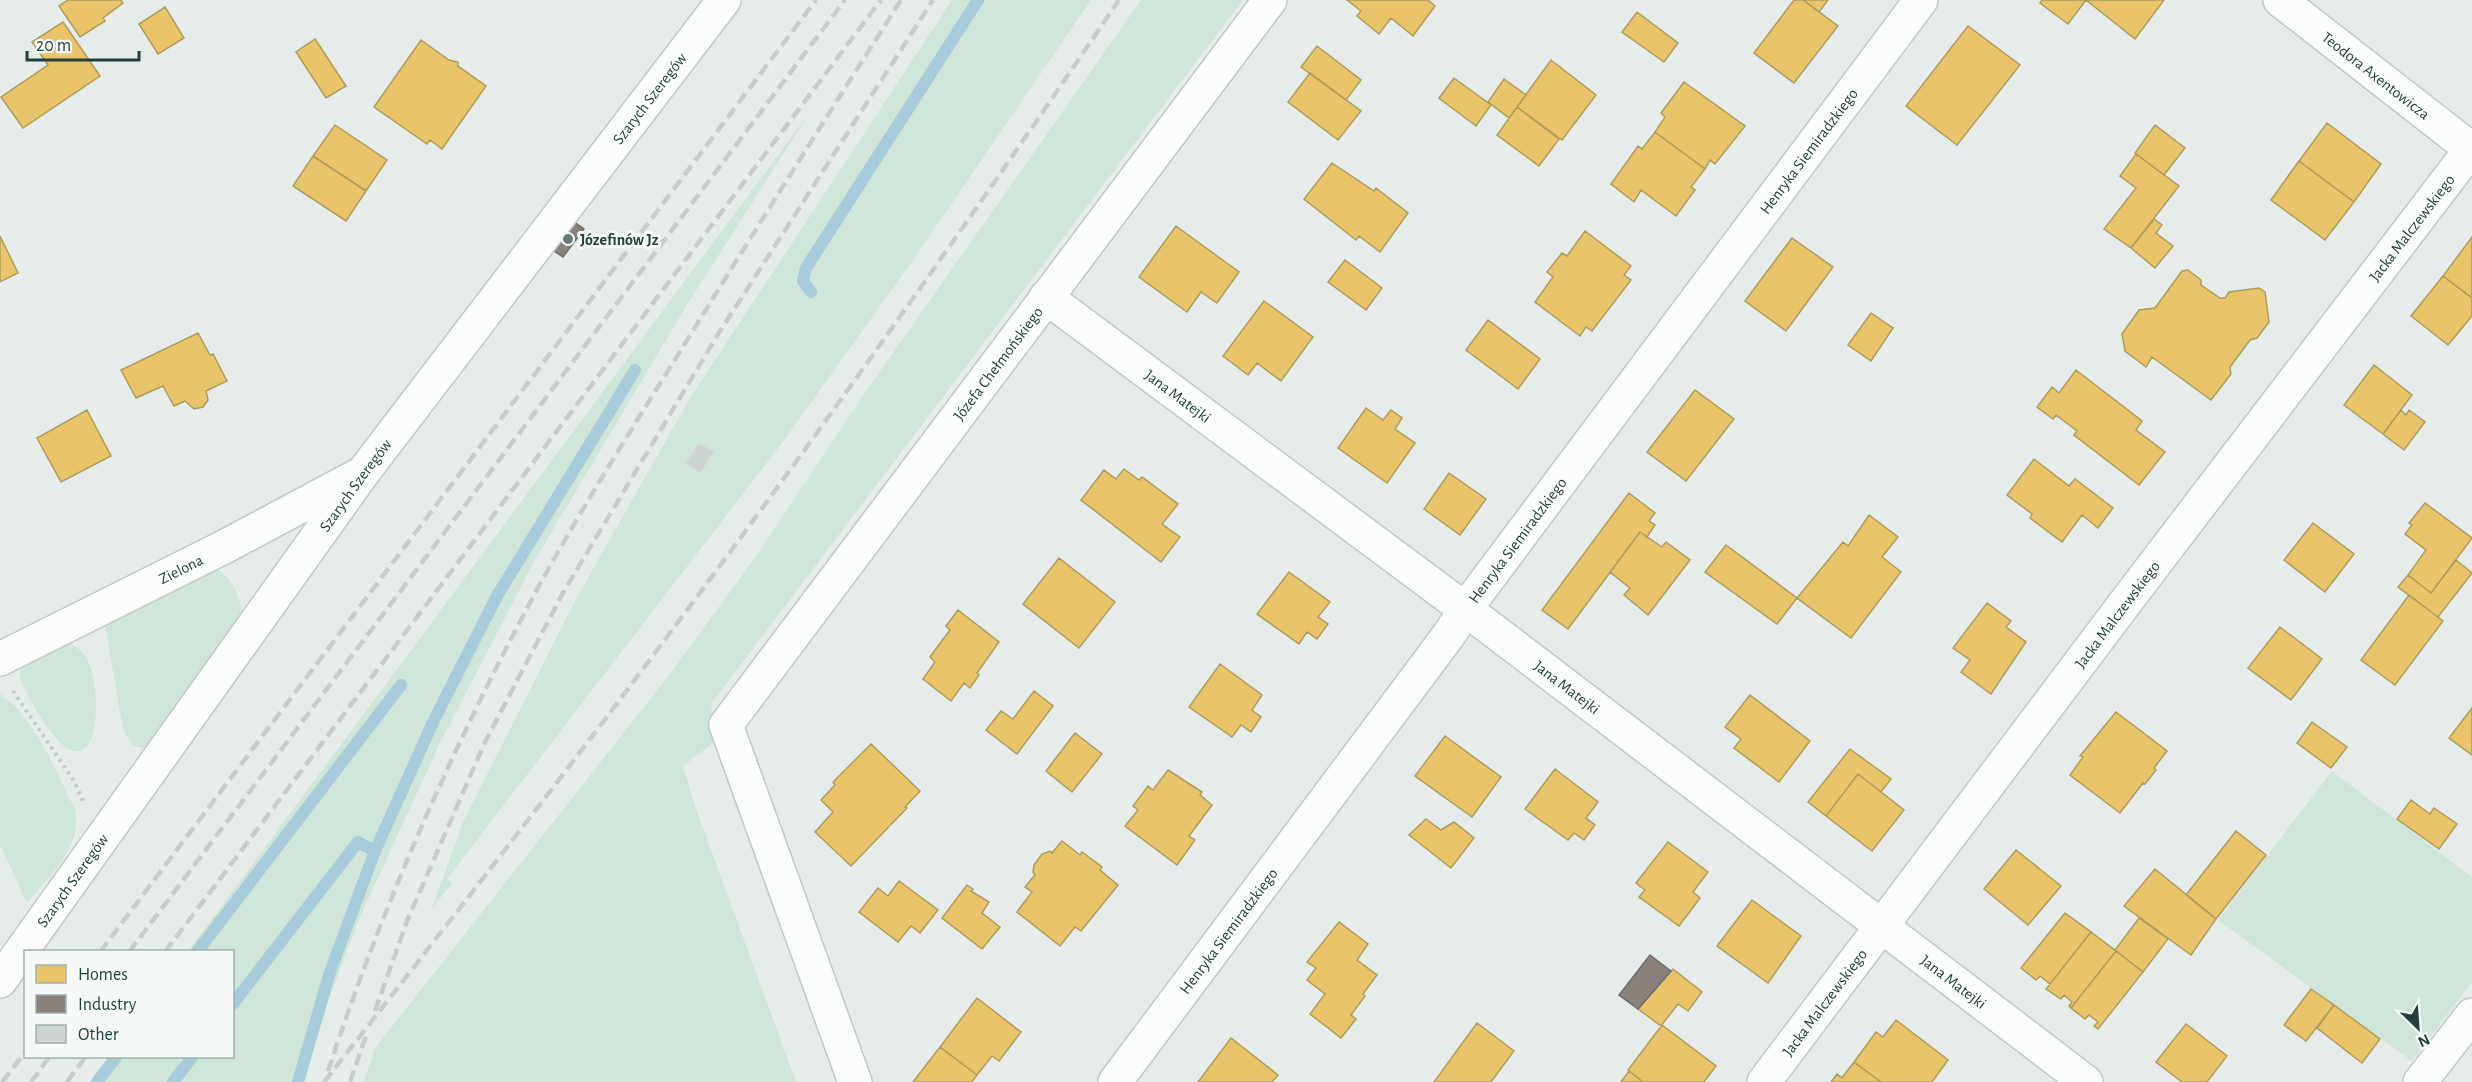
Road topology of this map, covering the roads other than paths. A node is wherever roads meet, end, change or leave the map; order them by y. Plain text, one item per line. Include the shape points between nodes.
1 (724, 0) edge
2 (1270, 0) edge
3 (1921, 0) edge
4 (2280, 0) edge
5 (2472, 149) edge
6 (1046, 297) junction
7 (362, 474) junction
8 (1464, 610) junction
9 (5, 673) edge
10 (1881, 927) junction
11 (0, 981) edge
12 (2472, 1015) edge
13 (855, 1082) edge
14 (1116, 1082) edge
15 (1764, 1082) edge
16 (2086, 1082) edge
17 (2420, 1082) edge

1 - 7 street, Szarych Szeregów
2 - 6 street, Józefa Chełmońskiego
3 - 8 street, Henryka Siemiradzkiego
4 - 5 street, Teodora Axentowicza
5 - 10 street, Jacka Malczewskiego
6 - 8 street, Jana Matejki
6 - 13 street, Józefa Chełmońskiego via 726,724
7 - 9 street, Zielona
7 - 11 street, Szarych Szeregów
8 - 10 street, Jana Matejki
8 - 14 street, Henryka Siemiradzkiego
10 - 15 street, Jacka Malczewskiego
10 - 16 street, Jana Matejki
12 - 17 street

